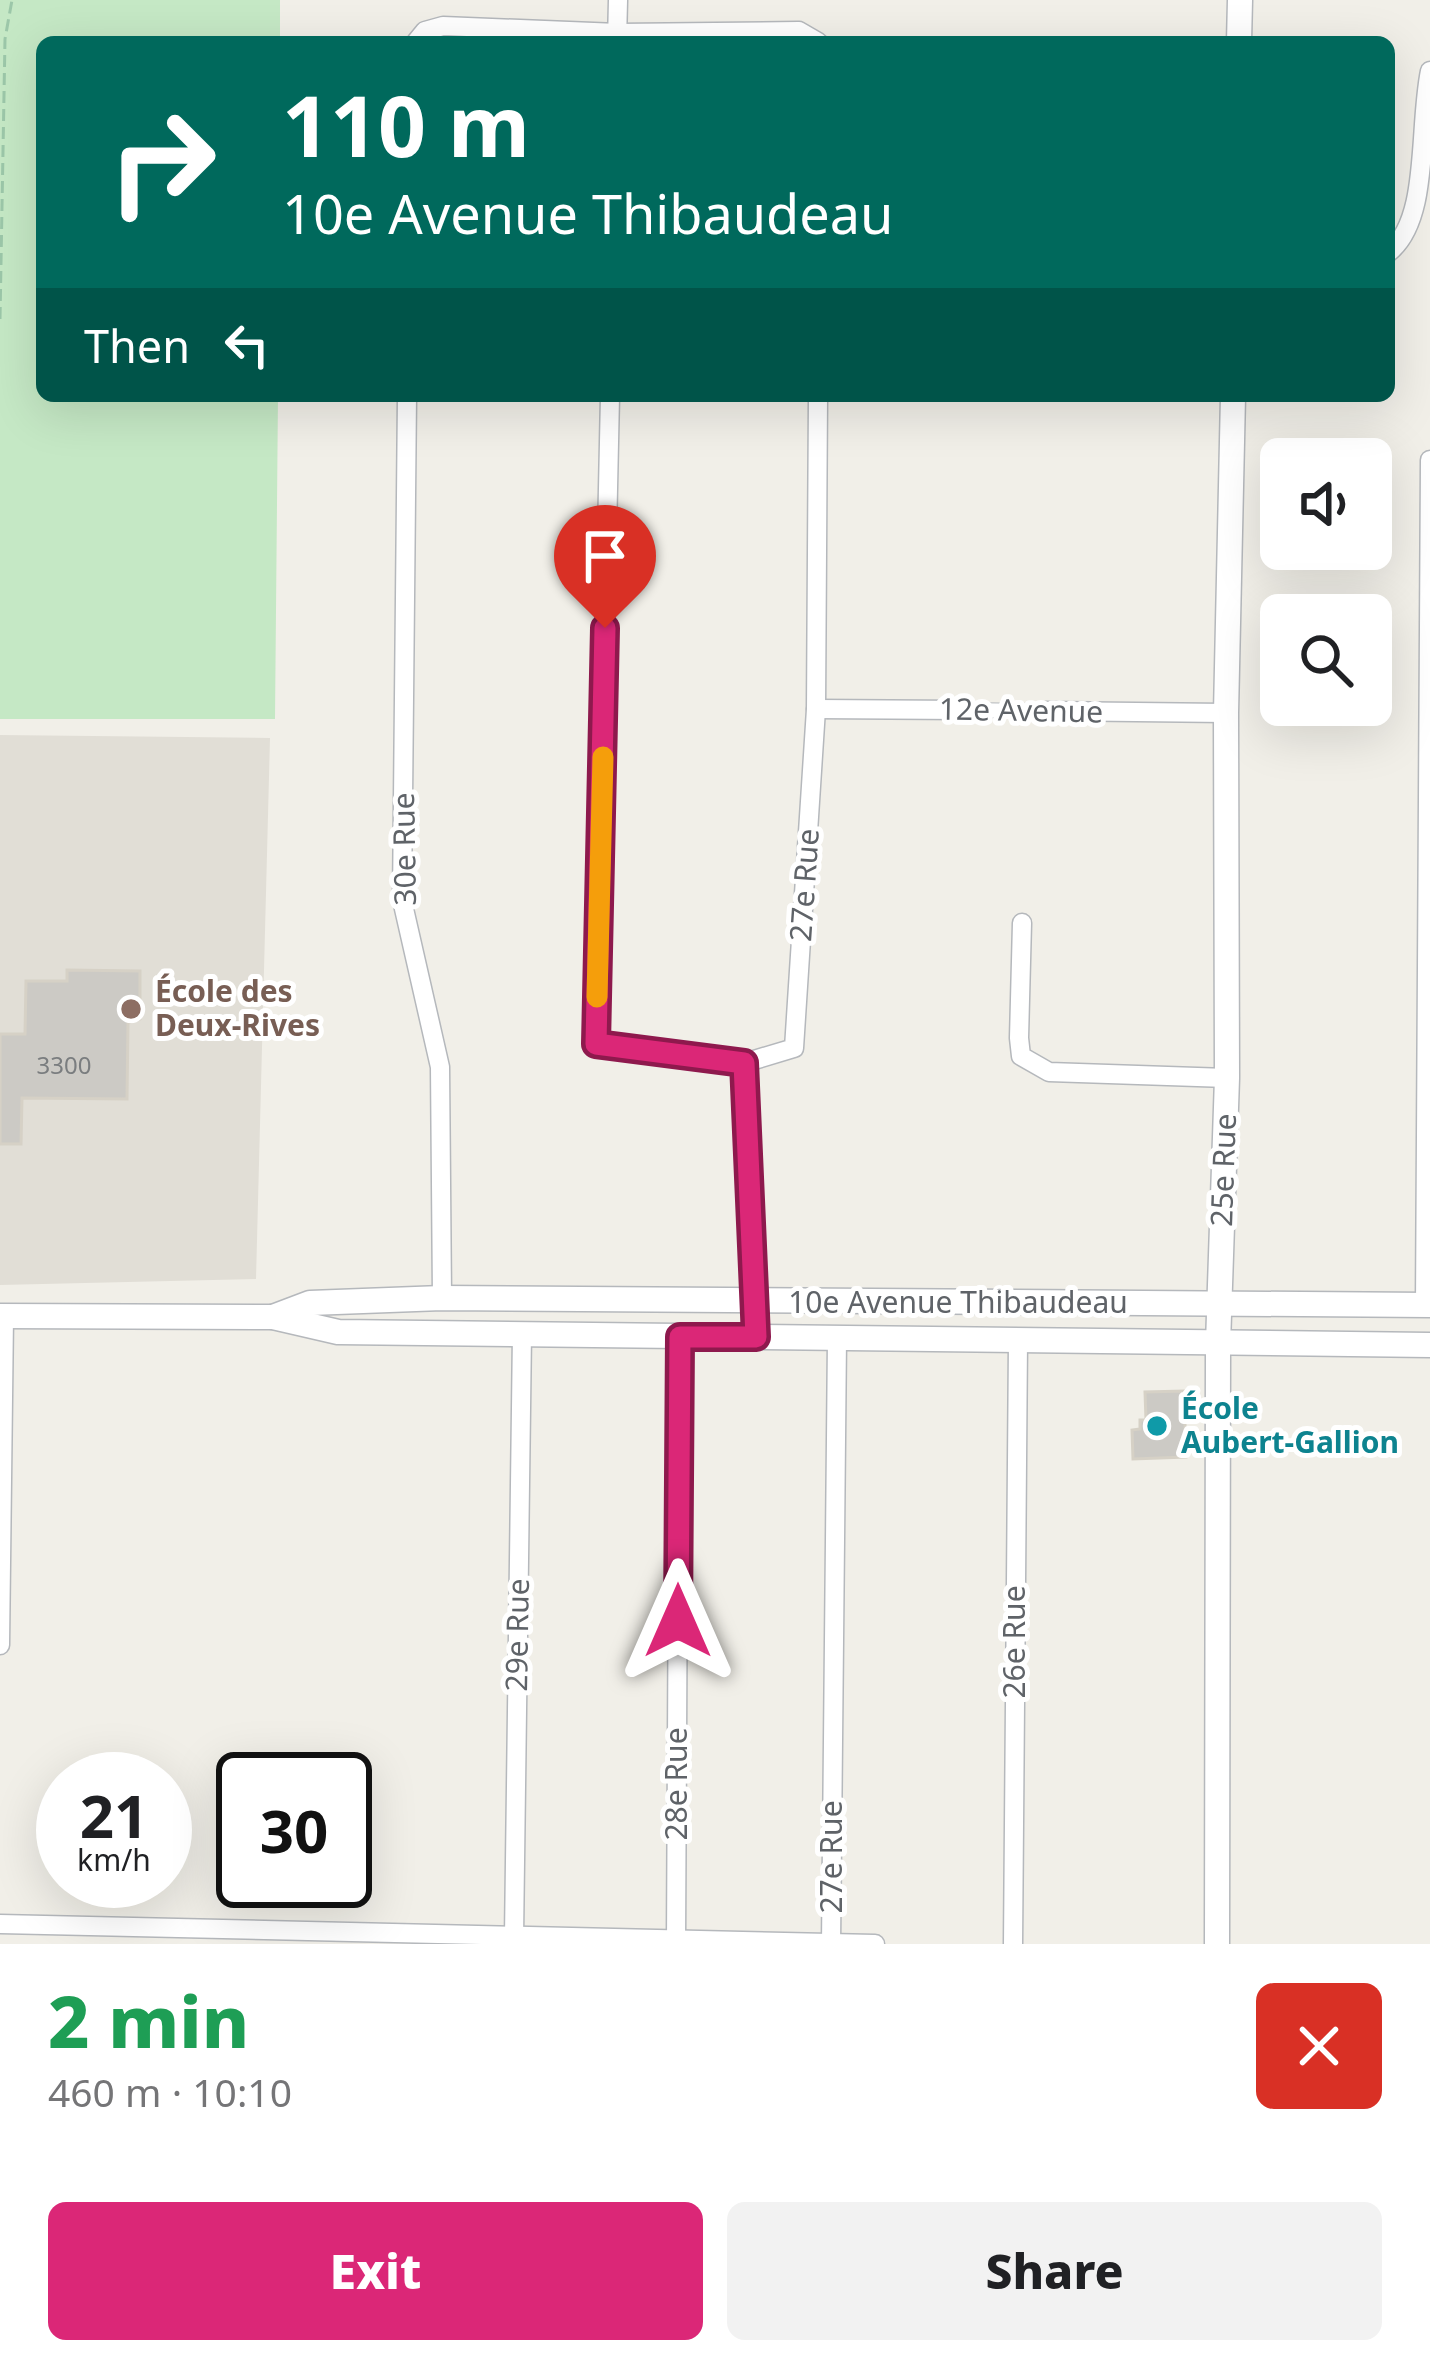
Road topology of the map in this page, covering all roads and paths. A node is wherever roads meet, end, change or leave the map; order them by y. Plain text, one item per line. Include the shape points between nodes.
1 (12, 0) edge
2 (618, 0) edge
3 (1240, 0) edge
4 (426, 36) edge
5 (589, 36) edge
6 (618, 36) edge
7 (670, 36) edge
8 (808, 36) edge
9 (1239, 36) edge
10 (1430, 71) edge
11 (1395, 249) edge
12 (0, 319) edge
13 (407, 402) edge
14 (610, 402) edge
15 (818, 402) edge
16 (1233, 402) edge
17 (1430, 460) edge
18 (816, 709) junction
19 (963, 710) joint
20 (1046, 711) joint
21 (1226, 713) junction
22 (1428, 805) edge
23 (1022, 923) dead end
24 (744, 1063) junction
25 (1227, 1078) junction
26 (442, 1298) junction
27 (755, 1302) junction
28 (1220, 1305) junction
29 (1428, 1305) edge
30 (2, 1316) edge
31 (272, 1317) junction
32 (522, 1334) junction
33 (680, 1337) junction
34 (756, 1337) junction
35 (836, 1337) junction
36 (1018, 1341) junction
37 (1218, 1344) junction
38 (1430, 1345) edge
39 (0, 1645) edge
40 (0, 1924) edge
41 (514, 1937) junction
42 (442, 1940) edge
43 (676, 1942) edge
44 (831, 1944) edge
45 (875, 1944) edge
46 (1013, 1944) edge
47 (1217, 1944) edge

1 - 12 path
2 - 6 street
3 - 9 street
4 - 5 street via 443,26
7 - 8 street
10 - 11 street via 1426,212
13 - 26 street, 30e Rue via 402,899 440,1067
14 - 24 street via 596,1044
15 - 18 street, 27e Rue
16 - 21 street, 25e Rue
17 - 22 street
18 - 19 street, 12e Avenue
18 - 24 street, 27e Rue via 794,1048
19 - 20 street, 12e Avenue
20 - 21 street, 12e Avenue
21 - 25 street, 25e Rue
22 - 29 street
23 - 25 street via 1021,1056 1049,1072
24 - 27 street
25 - 28 street, 25e Rue
26 - 27 street, 10e Avenue Thibaudeau
26 - 31 street, 10e Avenue Thibaudeau via 310,1303
27 - 28 street, 10e Avenue Thibaudeau
27 - 34 street
28 - 29 street, 10e Avenue Thibaudeau
28 - 37 street, 25e Rue
30 - 31 street, 10e Avenue Thibaudeau
30 - 39 street
31 - 32 street, 10e Avenue Thibaudeau via 338,1332
32 - 33 street, 10e Avenue Thibaudeau
32 - 41 street, 29e Rue
33 - 34 street, 10e Avenue Thibaudeau
33 - 43 street, 28e Rue
34 - 35 street, 10e Avenue Thibaudeau
35 - 36 street, 10e Avenue Thibaudeau
35 - 44 street, 27e Rue
36 - 37 street, 10e Avenue Thibaudeau
36 - 46 street, 26e Rue
37 - 38 street, 10e Avenue Thibaudeau
37 - 47 street, 25e Rue
40 - 42 street
41 - 42 street
41 - 43 street
43 - 44 street
44 - 45 street

